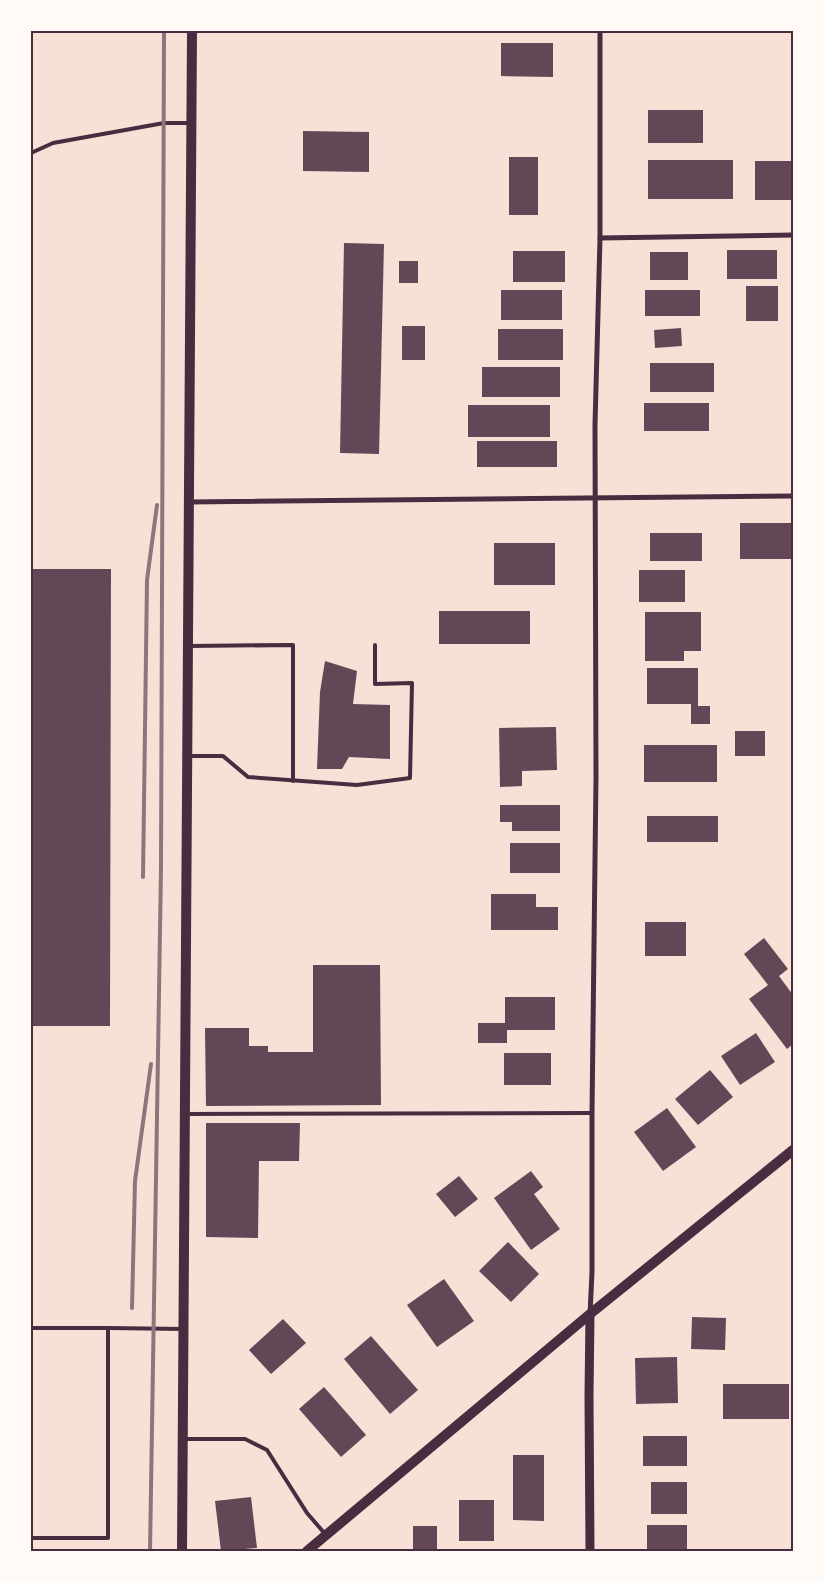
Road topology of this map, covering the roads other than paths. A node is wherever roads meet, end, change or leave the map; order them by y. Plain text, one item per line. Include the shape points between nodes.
1 (192, 31) edge
2 (600, 31) edge
3 (192, 123) junction
4 (31, 153) edge
5 (793, 236) edge
6 (600, 238) junction
7 (793, 496) edge
8 (595, 498) junction
9 (190, 502) junction
10 (375, 645) dead end
11 (189, 646) junction
12 (188, 756) junction
13 (293, 782) junction
14 (592, 1113) junction
15 (186, 1114) junction
16 (793, 1150) edge
17 (590, 1314) junction
18 (31, 1328) edge
19 (108, 1328) junction
20 (184, 1329) junction
21 (183, 1439) junction
22 (326, 1535) junction
23 (31, 1538) edge
24 (182, 1551) edge
25 (307, 1551) edge
26 (590, 1551) edge

1 - 3 main road
2 - 6 street
3 - 4 lane via 164,123 62,141
3 - 9 main road
5 - 6 street
6 - 8 street
7 - 8 street
8 - 9 street
8 - 14 street
9 - 11 main road
10 - 13 lane via 375,684 412,683 410,778 357,785
11 - 12 main road
11 - 13 lane via 293,645
12 - 13 lane via 224,756 248,777
12 - 15 main road
14 - 15 lane
14 - 17 street
15 - 20 main road
16 - 17 main road
17 - 22 main road
17 - 26 street
18 - 19 lane
19 - 20 lane
19 - 23 lane via 108,1538
20 - 21 main road
21 - 22 lane via 245,1439 267,1450 307,1513
21 - 24 main road
22 - 25 main road

